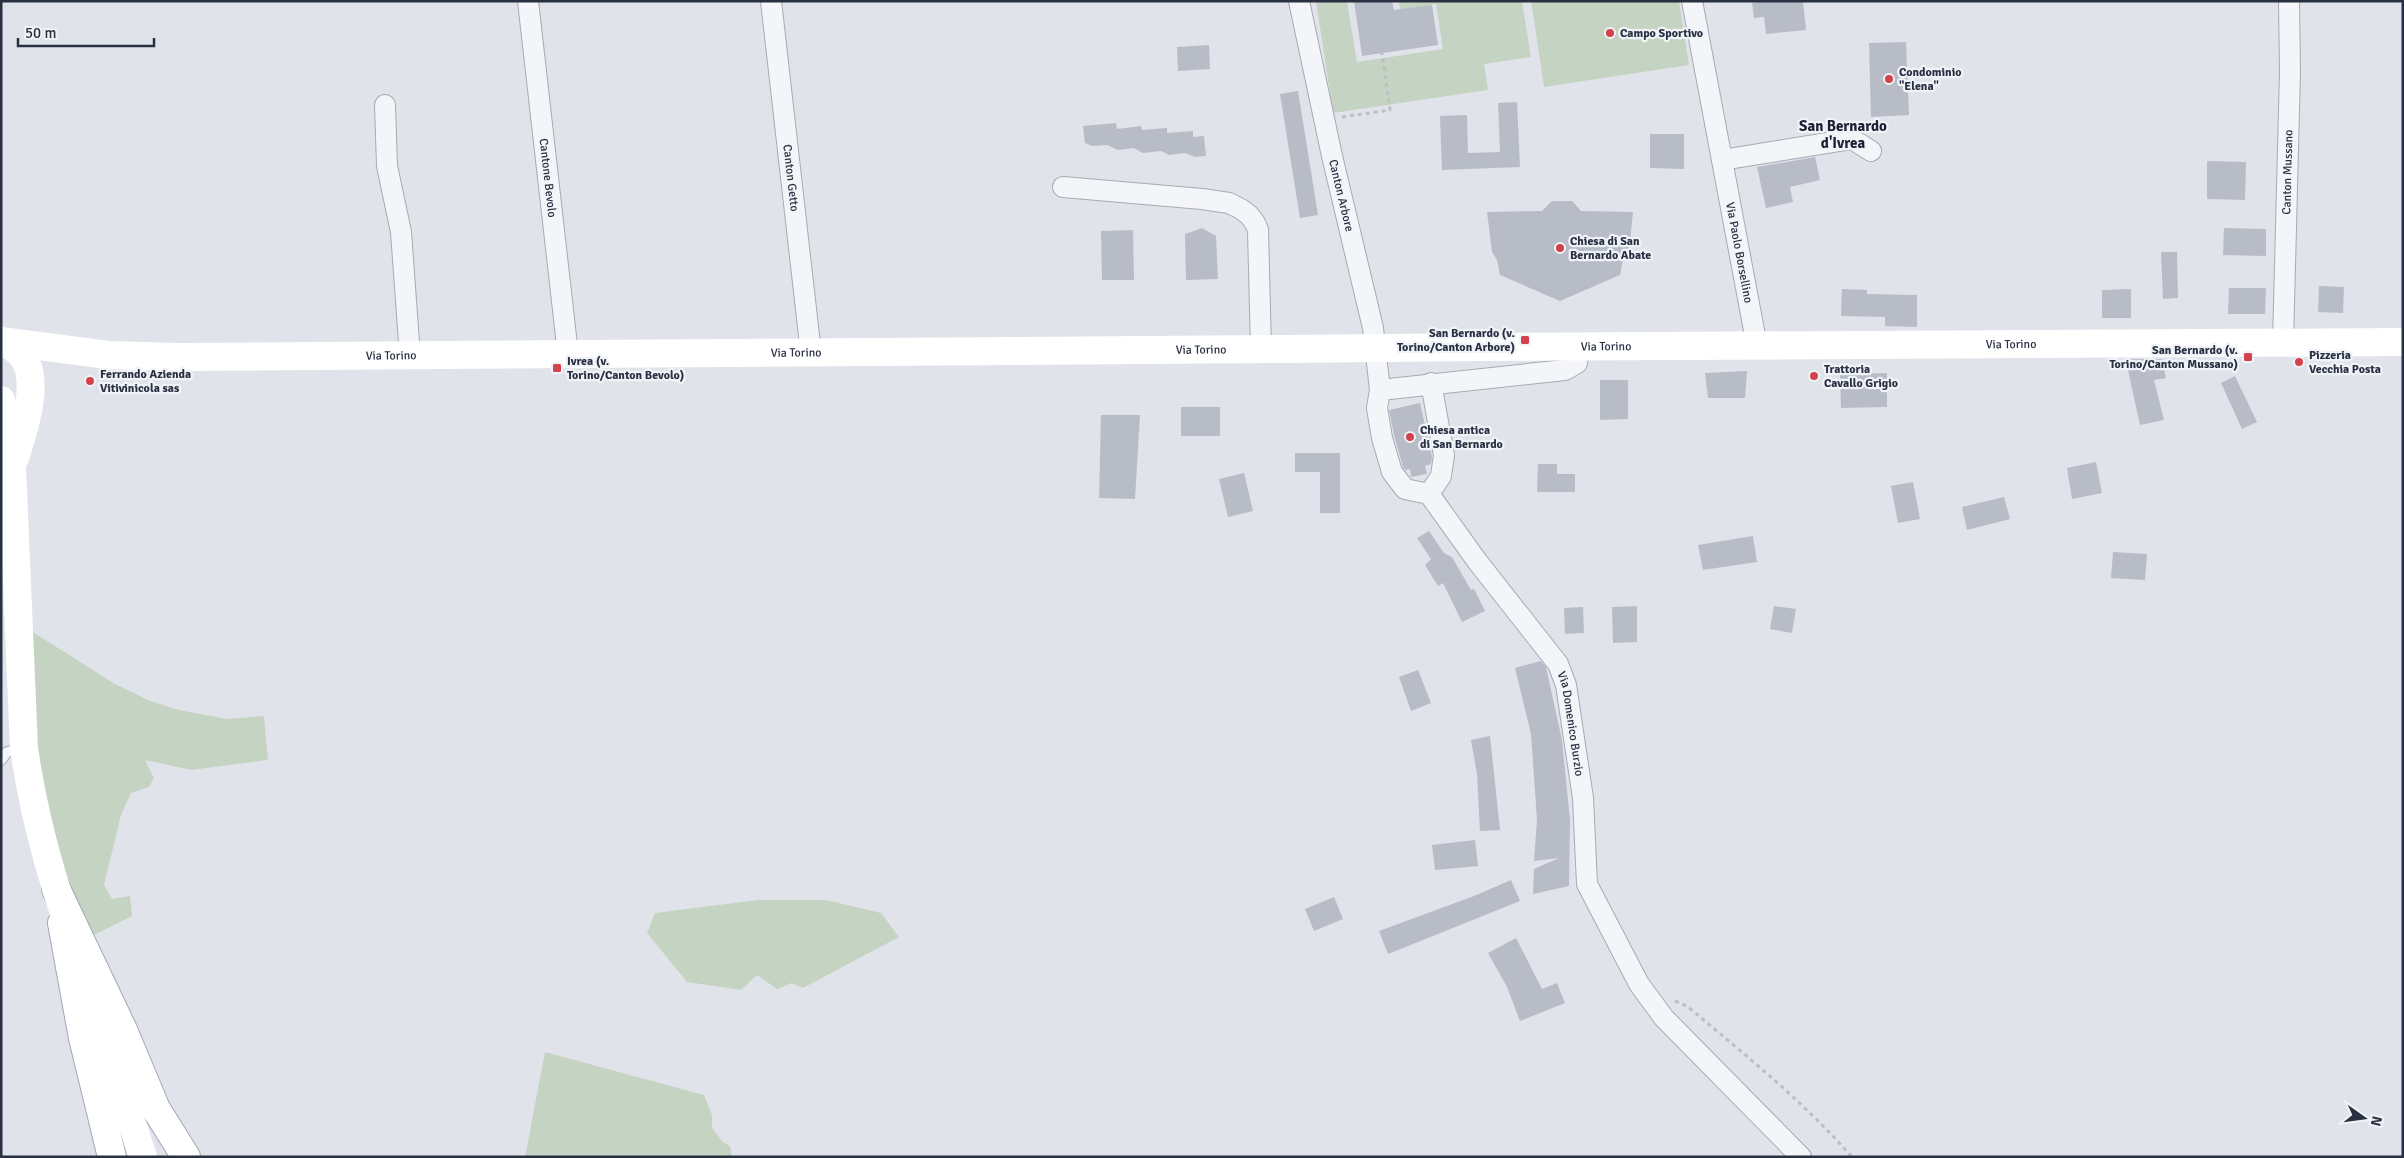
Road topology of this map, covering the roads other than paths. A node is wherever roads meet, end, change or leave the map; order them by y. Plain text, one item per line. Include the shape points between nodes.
1 (528, 1) edge
2 (771, 1) edge
3 (1299, 1) edge
4 (1692, 1) edge
5 (2289, 1) edge
6 (385, 105) dead end
7 (1871, 151) dead end
8 (1722, 160) junction
9 (1063, 187) dead end
10 (1, 341) edge
11 (2403, 342) edge
12 (2283, 343) junction
13 (1757, 346) junction
14 (1579, 347) junction
15 (1272, 349) junction
16 (66, 350) junction
17 (811, 353) junction
18 (568, 354) junction
19 (410, 356) junction
20 (1431, 383) junction
21 (1380, 390) junction
22 (1, 400) edge
23 (28, 410) junction
24 (12, 466) junction
25 (1429, 494) junction
26 (12, 754) edge
27 (56, 889) junction
28 (112, 1157) edge
29 (143, 1157) edge
30 (186, 1157) edge
31 (1801, 1157) edge

1 - 18 street, Cantone Bevolo
2 - 17 street, Canton Getto
3 - 21 street, Canton Arbore via 1373,328
4 - 8 street, Via Paolo Borsellino
5 - 12 street, Canton Mussano
6 - 19 street via 387,166 401,232
7 - 8 street via 1852,139
8 - 13 street, Via Paolo Borsellino
9 - 15 street via 1202,199 1229,203 1241,209 1258,230
10 - 16 street, Via Torino
10 - 23 street via 24,357 29,369
11 - 12 street, Via Torino
12 - 13 street, Via Torino
13 - 14 street, Via Torino
14 - 15 street, Via Torino, bridge
14 - 20 street via 1577,362 1565,370
15 - 17 street, Via Torino
16 - 19 street, Via Torino via 179,357
16 - 23 street via 42,376
17 - 18 street, Via Torino
18 - 19 street, Via Torino
20 - 21 street
20 - 25 street via 1444,455 1440,476
21 - 25 street, Canton Arbore via 1377,408 1380,431 1392,472 1405,489
22 - 24 street
23 - 24 street
24 - 26 street
25 - 31 street, Via Domenico Burzio via 1477,562 1558,664 1566,684 1582,798 1587,884 1639,984 1664,1018
26 - 27 street via 29,783
27 - 28 street via 82,1038
27 - 29 street
27 - 30 street via 124,1030 156,1109

